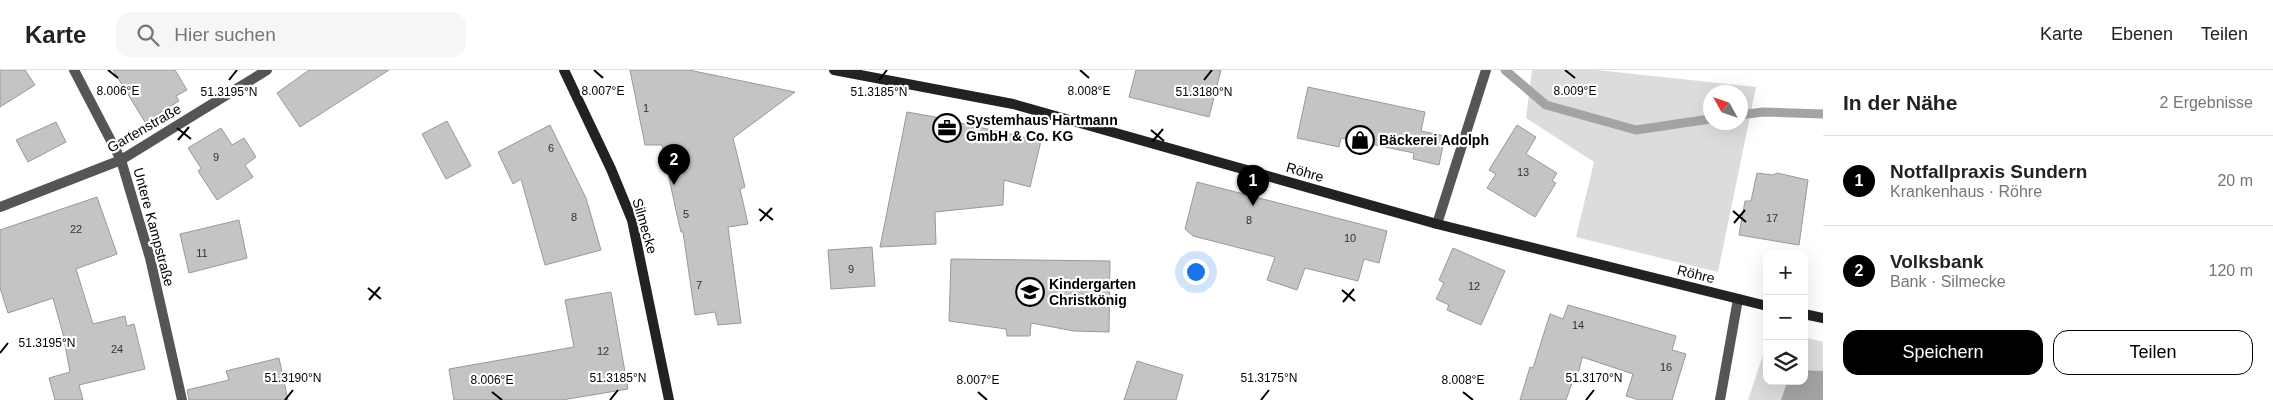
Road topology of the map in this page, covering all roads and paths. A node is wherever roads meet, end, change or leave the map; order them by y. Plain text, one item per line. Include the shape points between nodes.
1 (74, 70) edge
2 (267, 70) edge
3 (564, 70) edge
4 (834, 70) edge
5 (1486, 70) edge
6 (121, 160) junction
7 (0, 206) edge
8 (1437, 224) junction
9 (1738, 299) junction
10 (1763, 305) edge
11 (1808, 315) edge
12 (1823, 318) edge
13 (182, 400) edge
14 (669, 400) edge
15 (1720, 400) edge

1 - 6 street, Untere Kampstraße
2 - 6 street, Gartenstraße
3 - 14 main road, Silmecke via 632,220
4 - 8 main road, Röhre via 1013,104
5 - 8 street
6 - 7 street, Gartenstraße
6 - 13 street, Untere Kampstraße via 150,258
8 - 9 main road, Röhre
9 - 10 main road, Röhre
9 - 15 street
11 - 12 main road

